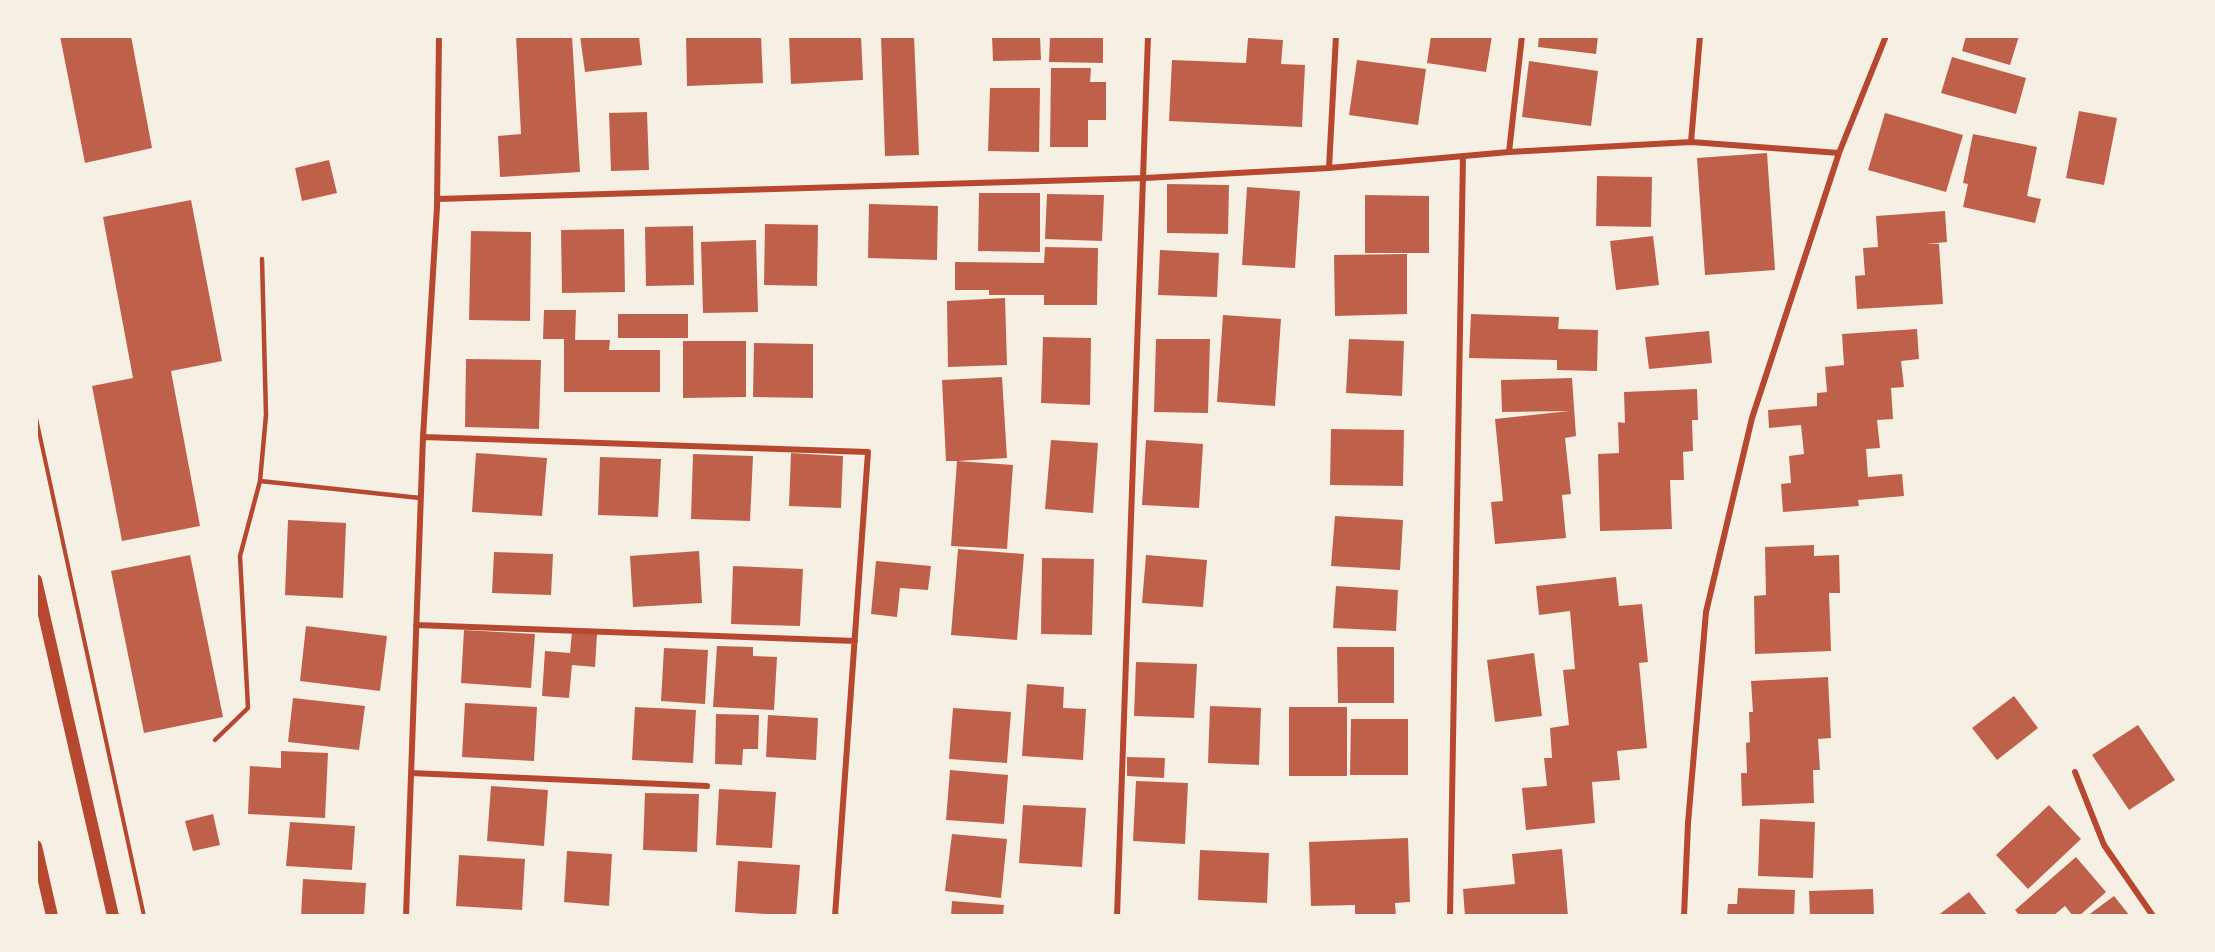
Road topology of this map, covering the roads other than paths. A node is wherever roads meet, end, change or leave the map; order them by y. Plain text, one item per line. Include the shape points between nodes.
1 (439, 36) edge
2 (1148, 36) edge
3 (1336, 36) edge
4 (1522, 36) edge
5 (1700, 36) edge
6 (1886, 36) edge
7 (1691, 142) junction
8 (1509, 152) junction
9 (1839, 153) junction
10 (1463, 156) junction
11 (1329, 168) junction
12 (1145, 178) junction
13 (437, 199) junction
14 (262, 259) dead end
15 (423, 438) junction
16 (260, 481) junction
17 (420, 498) junction
18 (36, 580) edge
19 (416, 625) junction
20 (855, 641) junction
21 (214, 740) dead end
22 (411, 772) junction
23 (2075, 772) dead end
24 (707, 786) dead end
25 (36, 846) edge
26 (52, 916) edge
27 (113, 916) edge
28 (406, 916) edge
29 (836, 916) edge
30 (1117, 916) edge
31 (1450, 916) edge
32 (1684, 916) edge
33 (2153, 916) edge

1 - 13 street
2 - 12 street
3 - 11 street
4 - 8 street
5 - 7 street
6 - 9 street
7 - 8 street
7 - 9 street
8 - 10 street
9 - 32 street via 1752,418 1706,612
10 - 11 street
10 - 31 street
11 - 12 street
12 - 13 street
12 - 30 street
13 - 15 street
14 - 16 lane via 266,415
15 - 17 street
15 - 20 street via 868,452
16 - 17 lane
16 - 21 lane via 240,556 248,708
17 - 19 street
18 - 27 main road
19 - 20 street
19 - 22 street
20 - 29 street
22 - 24 street
22 - 28 street
23 - 33 street via 2104,845
25 - 26 main road

